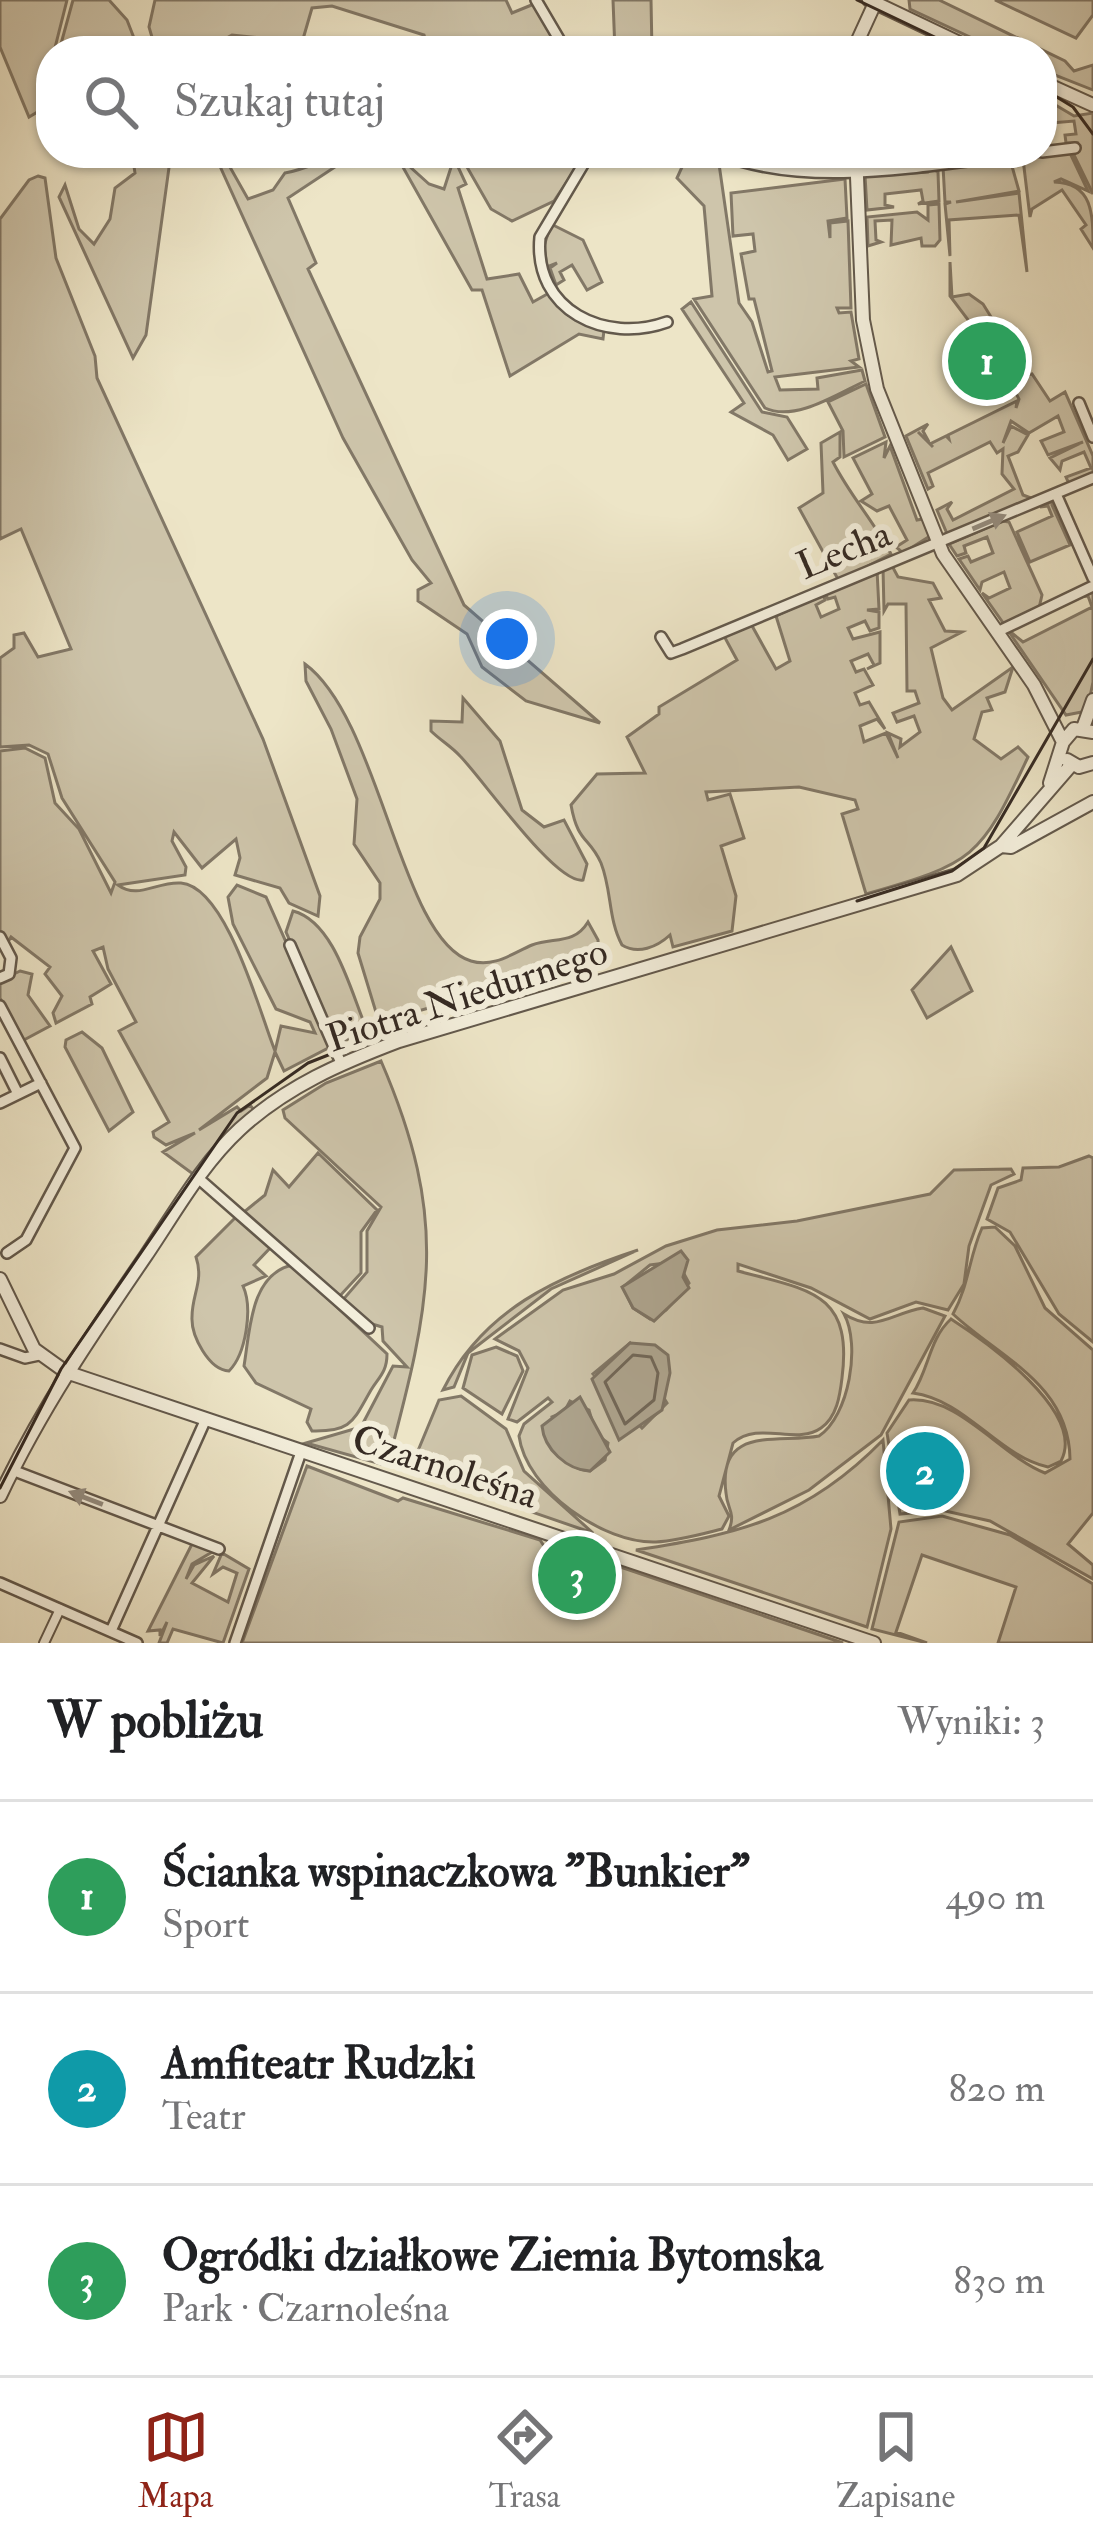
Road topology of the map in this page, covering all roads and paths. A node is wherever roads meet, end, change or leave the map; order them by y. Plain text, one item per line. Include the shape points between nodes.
1 (536, 0) edge
2 (872, 2) edge
3 (901, 4) edge
4 (557, 36) edge
5 (860, 36) edge
6 (944, 36) edge
7 (1057, 88) edge
8 (1093, 101) edge
9 (1075, 148) dead end
10 (1057, 150) edge
11 (581, 168) edge
12 (768, 168) edge
13 (867, 168) edge
14 (856, 169) junction
15 (667, 322) dead end
16 (1079, 403) dead end
17 (1093, 437) edge
18 (1093, 478) edge
19 (1056, 494) junction
20 (938, 543) junction
21 (1093, 582) edge
22 (997, 632) junction
23 (661, 637) dead end
24 (1093, 700) edge
25 (1079, 751) edge
26 (1093, 802) edge
27 (1001, 846) junction
28 (0, 938) edge
29 (290, 945) dead end
30 (0, 978) edge
31 (0, 1006) edge
32 (0, 1058) edge
33 (341, 1063) junction
34 (41, 1083) junction
35 (0, 1084) edge
36 (9, 1099) edge
37 (198, 1178) junction
38 (7, 1253) dead end
39 (0, 1280) edge
40 (368, 1328) dead end
41 (0, 1349) edge
42 (39, 1355) junction
43 (65, 1372) junction
44 (205, 1421) junction
45 (301, 1452) junction
46 (12, 1470) junction
47 (0, 1496) edge
48 (159, 1526) junction
49 (219, 1549) dead end
50 (0, 1583) edge
51 (60, 1609) junction
52 (111, 1631) junction
53 (44, 1643) edge
54 (137, 1643) edge
55 (235, 1643) edge
56 (874, 1643) edge

1 - 4 street
2 - 3 street
2 - 5 street
3 - 6 street via 910,20
7 - 8 street
9 - 10 street
11 - 15 street via 540,237 555,296 586,323 634,333
12 - 14 street
13 - 14 street
14 - 20 street via 871,366
16 - 17 street
18 - 19 street, Lecha
20 -> 19 street, Lecha
19 - 21 street
20 - 22 street
20 - 23 street, Lecha via 671,653
21 - 22 street
22 - 25 street
24 - 25 street, Piotra Niedurnego
25 - 27 street, Piotra Niedurnego
26 - 27 street via 1011,848
27 - 33 street, Piotra Niedurnego via 926,886
28 - 30 street via 11,958
29 - 33 street
31 - 34 street
32 - 36 street
33 - 37 street, Piotra Niedurnego via 258,1114
34 - 36 street
34 - 38 street via 74,1153 26,1240
35 - 36 street
37 - 40 street
37 - 43 street, Piotra Niedurnego
39 - 42 street
41 - 42 street
42 - 43 street, Czarnoleśna
43 - 44 street, Czarnoleśna
43 - 46 street, Piotra Niedurnego
44 - 45 street, Czarnoleśna
44 - 48 street
45 - 55 street
45 - 56 street, Czarnoleśna
46 - 47 street, Piotra Niedurnego
48 -> 46 street
48 - 49 street
48 - 52 street
50 - 51 street
51 - 52 street
51 - 53 street
52 - 54 street

